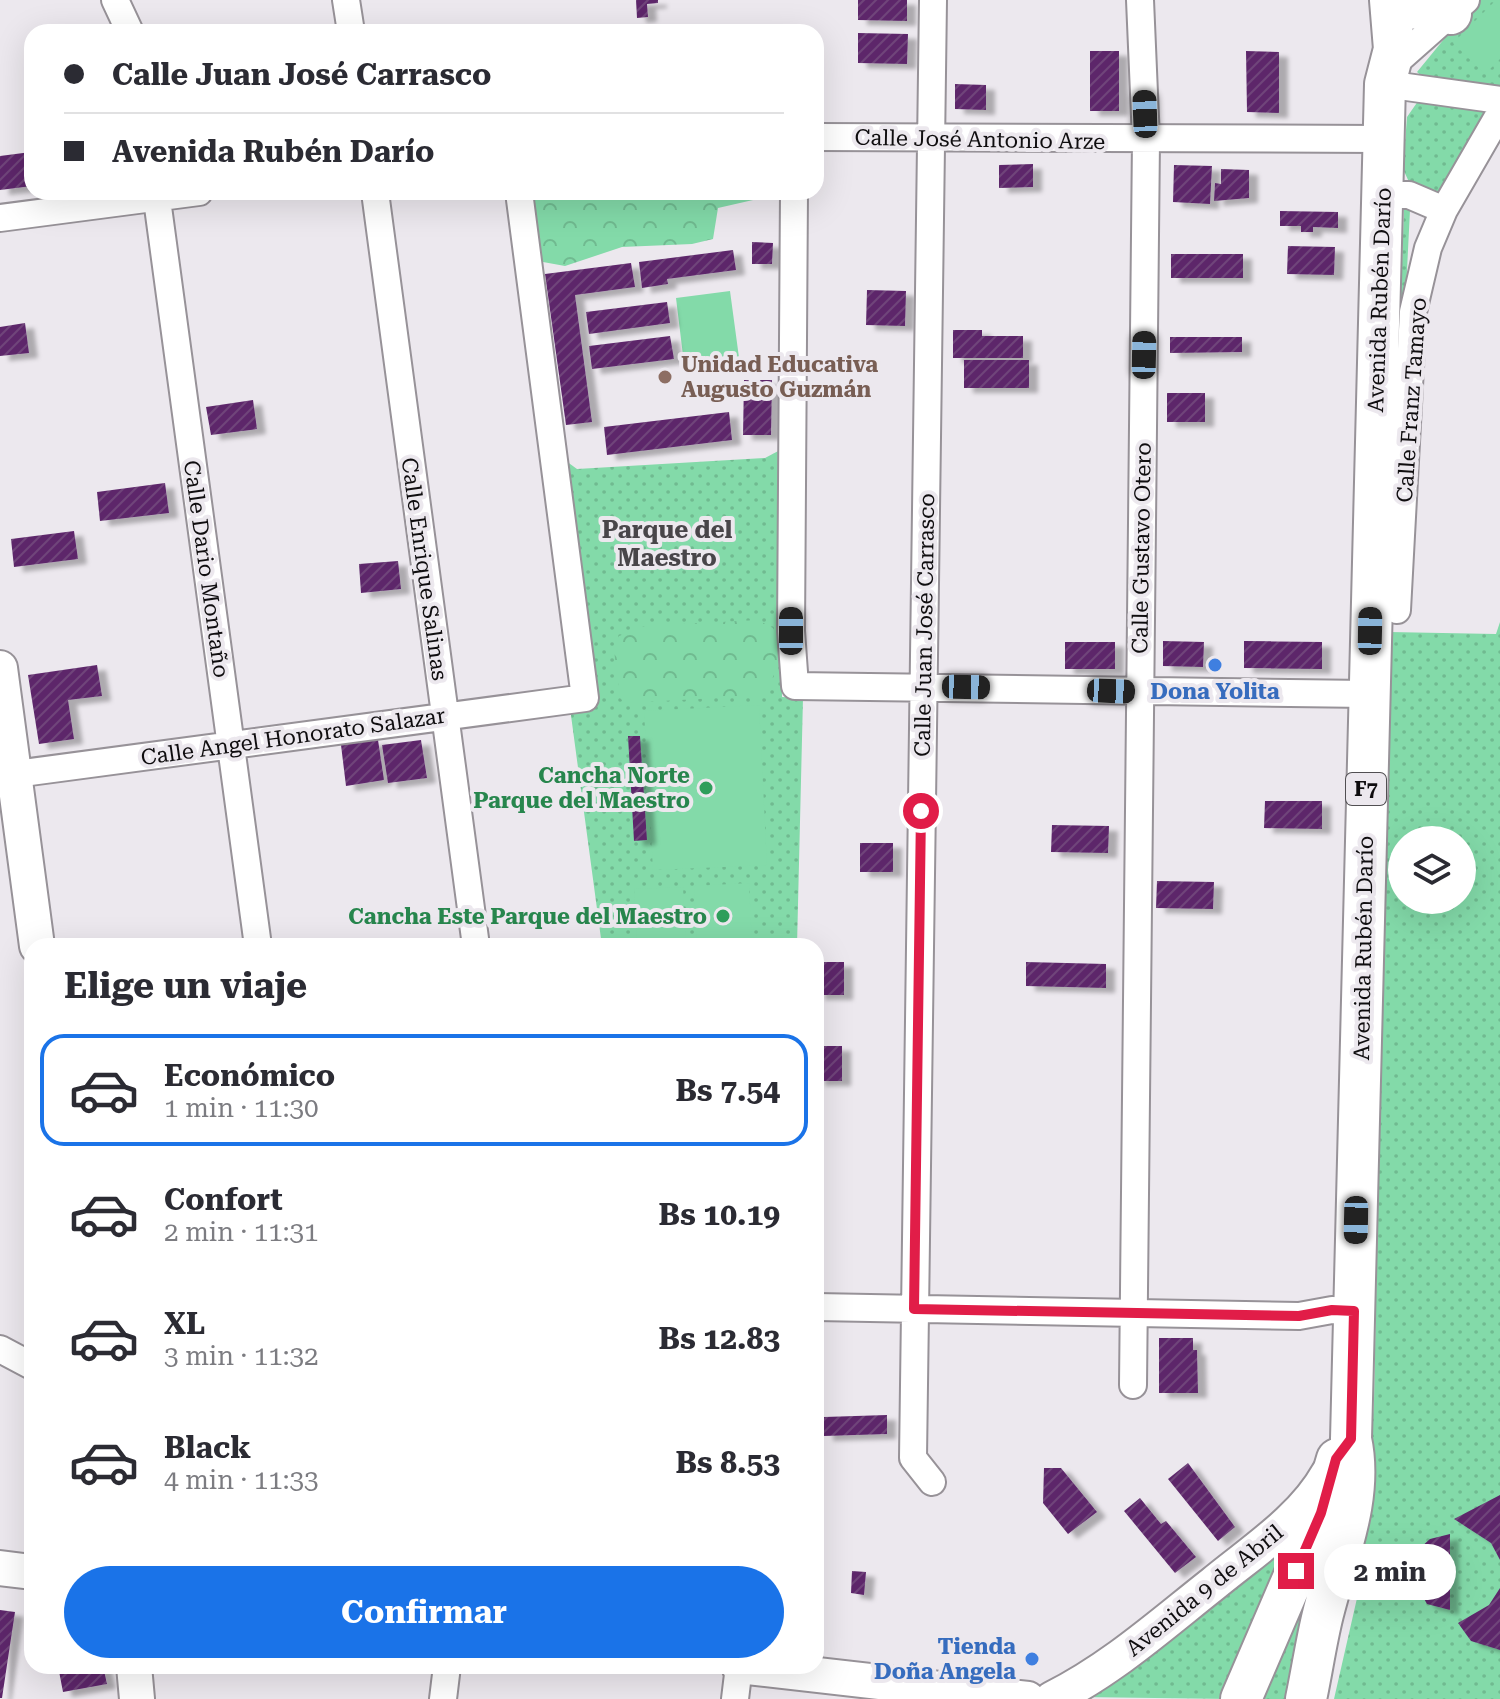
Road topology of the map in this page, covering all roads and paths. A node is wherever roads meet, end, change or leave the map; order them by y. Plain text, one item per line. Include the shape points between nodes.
1 (115, 0) edge
2 (346, 0) edge
3 (933, 0) edge
4 (1140, 0) edge
5 (1383, 2) edge
6 (1458, 7) edge
7 (126, 24) edge
8 (350, 24) edge
9 (1385, 78) junction
10 (1500, 100) edge
11 (1500, 113) edge
12 (824, 137) edge
13 (933, 139) junction
14 (1383, 139) junction
15 (1146, 140) junction
16 (1382, 195) junction
17 (123, 200) edge
18 (158, 200) edge
19 (376, 200) edge
20 (520, 200) edge
21 (794, 200) edge
22 (1444, 210) junction
23 (0, 218) edge
24 (1397, 610) dead end
25 (0, 668) edge
26 (923, 686) junction
27 (1140, 692) junction
28 (1368, 694) junction
29 (445, 716) junction
30 (231, 744) junction
31 (7, 775) edge
32 (36, 938) edge
33 (257, 938) edge
34 (475, 938) edge
35 (824, 1307) edge
36 (914, 1309) junction
37 (1354, 1311) junction
38 (1132, 1313) junction
39 (1133, 1385) dead end
40 (1344, 1449) junction
41 (932, 1482) dead end
42 (0, 1568) edge
43 (24, 1571) edge
44 (135, 1674) edge
45 (446, 1674) edge
46 (738, 1674) edge
47 (809, 1674) edge
48 (137, 1699) edge
49 (443, 1699) edge
50 (735, 1699) edge
51 (1028, 1699) edge
52 (1052, 1699) edge
53 (1241, 1699) edge
54 (1306, 1699) edge

1 - 7 street
2 - 8 street
3 - 13 street, Calle Juan José Carrasco
4 - 15 street, Calle Gustavo Otero
5 - 6 highway
5 - 9 highway, Avenida Rubén Darío / F7 via 1372,51
6 - 9 street
9 - 10 street
9 - 14 highway, Avenida Rubén Darío / F7
11 - 22 street, Calle Franz Tamayo
12 - 13 street, Calle José Antonio Arze
13 - 15 street, Calle José Antonio Arze
13 - 26 street, Calle Juan José Carrasco
14 - 15 street, Calle José Antonio Arze
14 - 16 highway, Avenida Rubén Darío / F7
15 - 27 street, Calle Gustavo Otero
16 - 22 street via 1409,195
16 - 28 highway, Avenida Rubén Darío / F7
17 - 23 street
18 - 30 street, Calle Dario Montaño
19 - 29 street, Calle Enrique Salinas
20 - 29 street, Calle Angel Honorato Salazar via 585,698
21 - 26 street via 795,686
22 - 24 street, Calle Franz Tamayo via 1428,248 1413,312
25 - 31 main road
26 - 27 street
26 - 36 street, Calle Juan José Carrasco
27 - 28 street
27 - 38 street, Calle Gustavo Otero
28 - 37 highway, Avenida Rubén Darío / F7
29 - 30 street, Calle Angel Honorato Salazar
29 - 34 street, Calle Enrique Salinas
30 - 31 street, Calle Angel Honorato Salazar
30 - 33 street, Calle Dario Montaño
31 - 32 main road
35 - 36 street
36 - 38 street
36 - 41 street, Calle Juan José Carrasco via 913,1458
37 - 38 street via 1299,1316
37 - 40 highway, Avenida Rubén Darío / F7
38 - 39 street, Calle Gustavo Otero
40 - 52 main road, Avenida 9 de Abril / F7 via 1313,1499 1261,1545 1099,1676
40 - 53 highway, Avenida Rubén Darío / F7
40 - 54 highway, Avenida Rubén Darío / F7 via 1357,1466 1353,1499
42 - 43 main road
44 - 48 main road
45 - 49 street
46 - 50 street
47 - 51 main road

